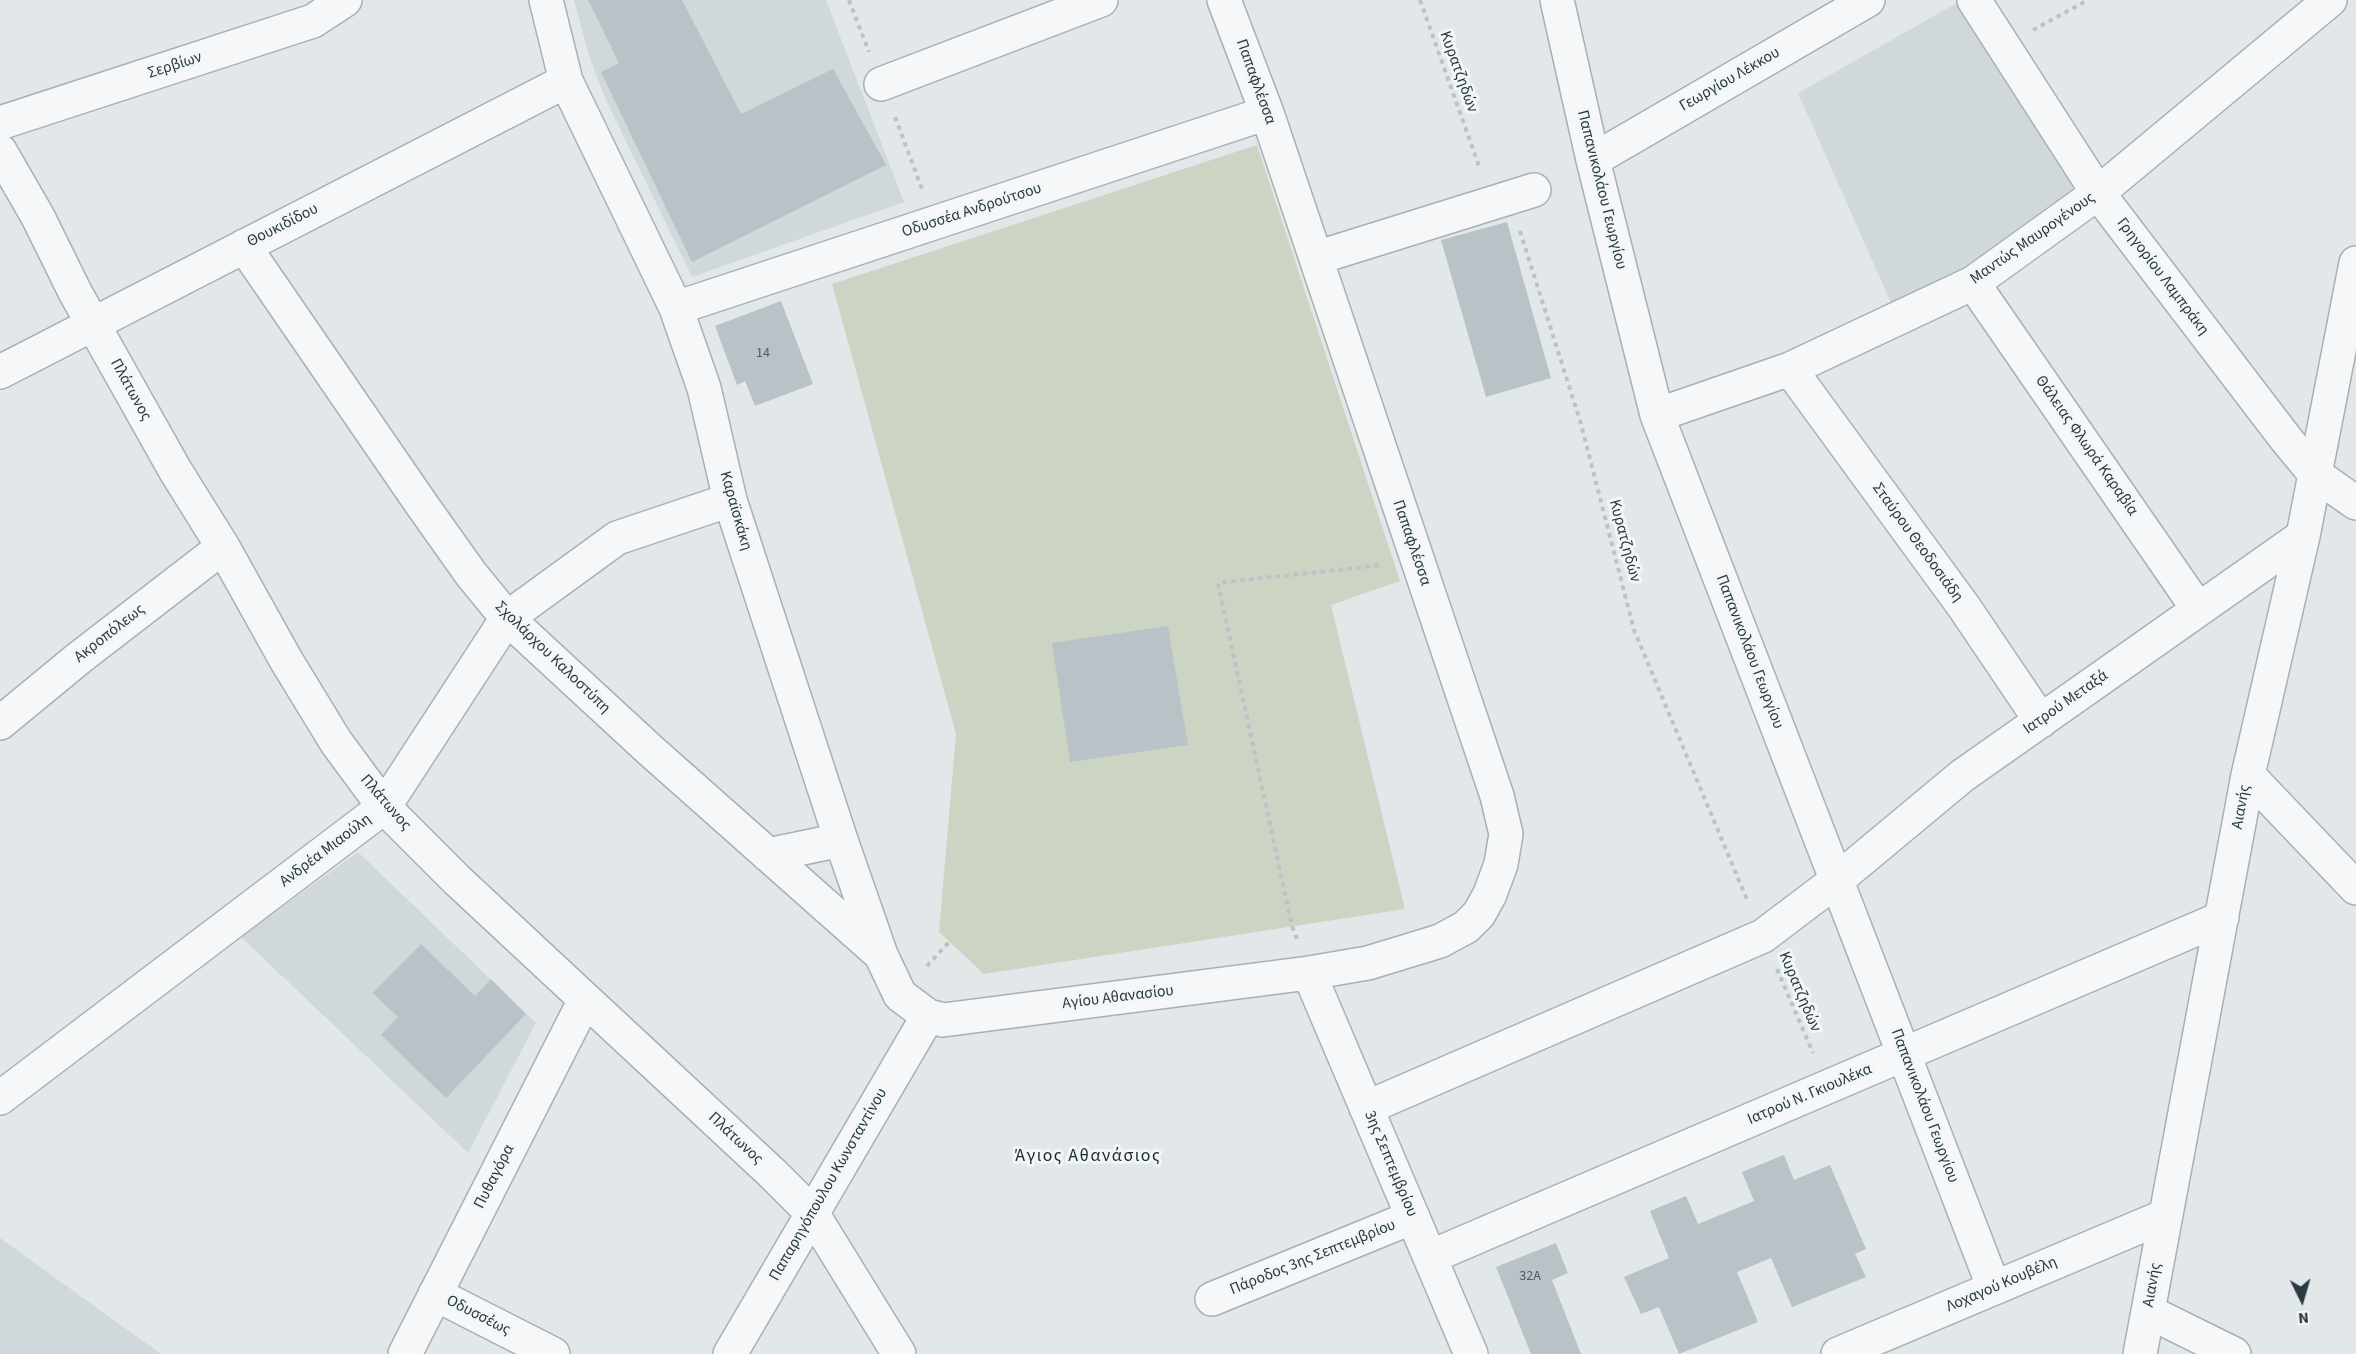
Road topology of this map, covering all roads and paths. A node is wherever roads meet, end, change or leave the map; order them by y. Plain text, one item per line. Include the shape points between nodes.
1 (345, 0) edge
2 (546, 0) edge
3 (1101, 0) edge
4 (1224, 0) edge
5 (1420, 0) edge
6 (1557, 0) edge
7 (1868, 0) edge
8 (1974, 0) edge
9 (2088, 0) edge
10 (2330, 0) edge
11 (2003, 46) junction
12 (566, 81) junction
13 (881, 84) dead end
14 (1267, 113) junction
15 (0, 123) edge
16 (0, 151) edge
17 (1593, 160) junction
18 (2098, 193) junction
19 (1522, 194) junction
20 (244, 246) junction
21 (1316, 258) junction
22 (2356, 263) edge
23 (1973, 283) junction
24 (676, 308) junction
25 (94, 324) junction
26 (1790, 369) junction
27 (0, 372) edge
28 (1657, 415) junction
29 (2315, 474) junction
30 (730, 500) junction
31 (2356, 503) edge
32 (2303, 536) junction
33 (223, 547) junction
34 (1418, 561) junction
35 (2198, 609) junction
36 (507, 618) junction
37 (2041, 721) junction
38 (0, 723) edge
39 (2248, 775) junction
40 (384, 807) junction
41 (841, 840) junction
42 (768, 855) junction
43 (1837, 880) junction
44 (2356, 888) edge
45 (2222, 918) junction
46 (1292, 926) dead end
47 (1762, 936) junction
48 (881, 955) junction
49 (1309, 973) junction
50 (585, 1000) junction
51 (928, 1016) junction
52 (1904, 1054) junction
53 (1827, 1088) junction
54 (0, 1098) edge
55 (1366, 1108) junction
56 (812, 1213) junction
57 (2165, 1216) junction
58 (1413, 1218) junction
59 (1430, 1257) junction
60 (1994, 1288) junction
61 (435, 1294) junction
62 (1212, 1299) dead end
63 (2149, 1312) junction
64 (405, 1354) edge
65 (553, 1354) edge
66 (730, 1354) edge
67 (899, 1354) edge
68 (1471, 1354) edge
69 (1838, 1354) edge
70 (2140, 1354) edge
71 (2234, 1354) edge

1 - 15 street, Σερβίων via 313,21
2 - 12 street, Καραϊσκάκη
3 - 13 street
4 - 14 street, Παπαφλέσσα
5 - 19 path, Κυρατζηδών via 1486,187
6 - 17 street, Παπανικολάου Γεωργίου
7 - 17 street, Γεωργίου Λέκκου
8 - 11 street, Γρηγορίου Λαμπράκη
9 - 11 path
10 - 18 street, Μαντώς Μαυρογένους
11 - 18 street, Γρηγορίου Λαμπράκη
12 - 20 street, Θουκιδίδου
12 - 24 street, Καραϊσκάκη
14 - 21 street, Παπαφλέσσα
14 - 24 street, Οδυσσέα Ανδρούτσου
16 - 25 street, Πλάτωνος
17 - 28 street, Παπανικολάου Γεωργίου
18 - 23 street, Μαντώς Μαυρογένους
18 - 29 street, Γρηγορίου Λαμπράκη
19 - 21 street
19 - 47 path, Κυρατζηδών via 1634,630
20 - 25 street, Θουκιδίδου
20 - 36 street, Σχολάρχου Καλοστύπη via 428,514
21 - 34 street, Παπαφλέσσα
22 - 29 street, Αιανής
23 - 26 street, Μαντώς Μαυρογένους
23 - 35 street, Θάλειας Φλωρά Καραβία
24 - 30 street, Καραϊσκάκη via 704,388
25 - 27 street, Θουκιδίδου
25 - 33 street, Πλάτωνος
26 - 28 street, Μαντώς Μαυρογένους
26 - 37 street, Σταύρου Θεοδοσιάδη via 1964,607
28 - 43 street, Παπανικολάου Γεωργίου
29 - 31 street, Γρηγορίου Λαμπράκη
29 - 32 street, Αιανής
30 - 36 street, Ανδρέα Μιαούλη via 617,538
30 - 41 street, Καραϊσκάκη
32 - 35 street, Ιατρού Μεταξά
32 - 39 street, Αιανής
33 - 38 street, Ακροπόλεως
33 - 40 street, Πλάτωνος via 336,742
34 - 46 path via 1218,583
34 - 49 street, Παπαφλέσσα via 1497,796 1506,834 1501,864 1479,914 1466,927 1440,941 1368,963
35 - 37 street, Ιατρού Μεταξά
36 - 40 street, Ανδρέα Μιαούλη
36 - 42 street, Σχολάρχου Καλοστύπη
37 - 43 street, Ιατρού Μεταξά via 1962,776
39 - 44 street
39 - 45 street, Αιανής
40 - 50 street, Πλάτωνος
40 - 54 street, Ανδρέα Μιαούλη
41 - 42 street
41 - 48 street, Καραϊσκάκη
42 - 48 street, Σχολάρχου Καλοστύπη
43 - 47 street, Ιατρού Μεταξά
43 - 52 street, Παπανικολάου Γεωργίου
45 - 52 street, Ιατρού N. Γκιουλέκα
45 - 57 street, Αιανής
47 - 53 path, Κυρατζηδών
47 - 55 street, Ιατρού Μεταξά
48 - 51 street, Καραϊσκάκη via 900,995
49 - 51 street, Αγίου Αθανασίου via 943,1020
49 - 55 street, 3ης Σεπτεμβρίου
50 - 56 street, Πλάτωνος
50 - 61 street, Πυθαγόρα
51 - 56 street, Παπαρηγόπουλου Κωνσταντίνου
52 - 53 street, Ιατρού N. Γκιουλέκα
52 - 60 street, Παπανικολάου Γεωργίου
53 - 59 street, Ιατρού N. Γκιουλέκα
55 - 58 street, 3ης Σεπτεμβρίου
56 - 66 street, Παπαρηγόπουλου Κωνσταντίνου
56 - 67 street, Πλάτωνος
57 - 60 street, Λοχαγού Κουβέλη
57 - 63 street, Αιανής
58 - 59 street, 3ης Σεπτεμβρίου
58 - 62 street, Πάροδος 3ης Σεπτεμβρίου
59 - 68 street, 3ης Σεπτεμβρίου
60 - 69 street, Λοχαγού Κουβέλη
61 - 64 street, Πυθαγόρα
61 - 65 street, Οδυσσέως
63 - 70 street, Αιανής
63 - 71 street

